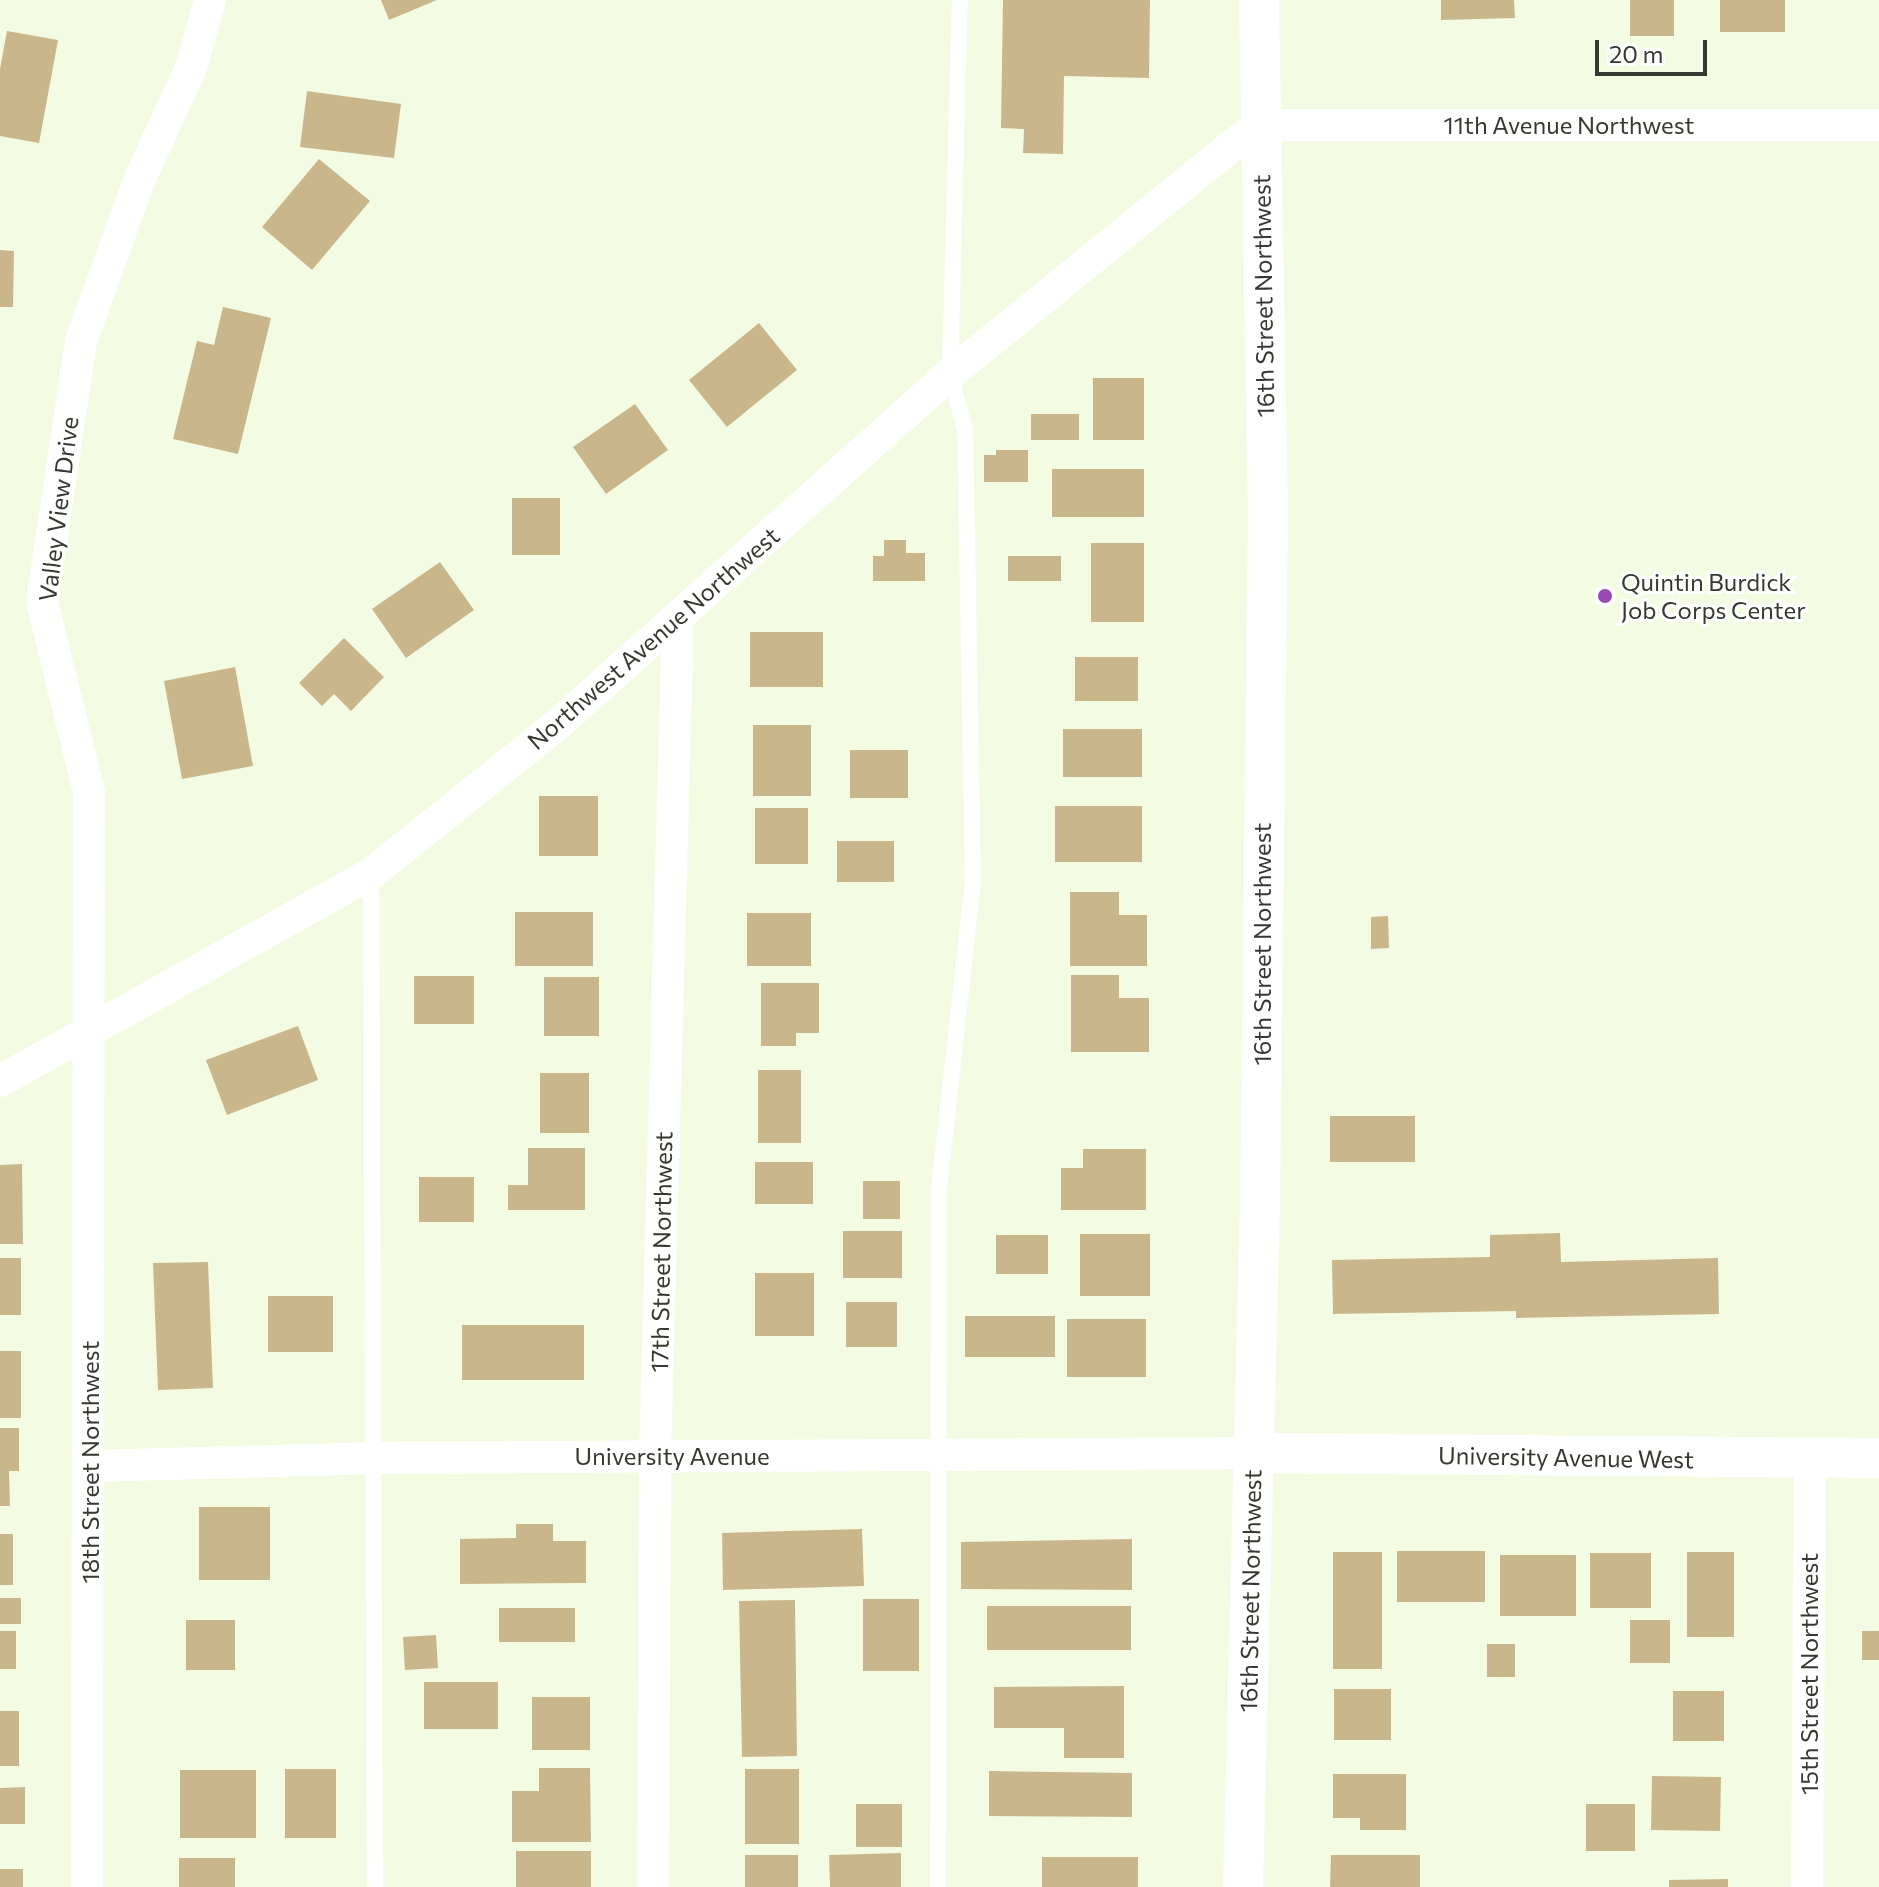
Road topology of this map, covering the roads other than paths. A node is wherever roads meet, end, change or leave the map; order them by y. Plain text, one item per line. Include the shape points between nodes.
1 (210, 0) edge
2 (960, 0) edge
3 (1259, 0) edge
4 (1258, 125) junction
5 (1879, 125) edge
6 (950, 374) junction
7 (678, 618) junction
8 (371, 874) junction
9 (85, 1037) junction
10 (0, 1081) edge
11 (1253, 1453) junction
12 (937, 1454) junction
13 (655, 1456) junction
14 (370, 1458) junction
15 (1879, 1458) edge
16 (1810, 1461) junction
17 (91, 1466) junction
18 (87, 1887) edge
19 (375, 1887) edge
20 (653, 1887) edge
21 (938, 1887) edge
22 (1243, 1887) edge
23 (1807, 1887) edge

1 - 9 street, Valley View Drive via 191,68 140,178 81,341 42,602 89,792
2 - 6 lane
3 - 4 street, 16th Street Northwest
4 - 5 street, 11th Avenue Northwest
4 - 6 street, Northwest Avenue Northwest
4 - 11 street, 16th Street Northwest via 1268,513
6 - 7 street, Northwest Avenue Northwest
6 - 12 lane via 965,430 973,881 939,1189
7 - 8 street, Northwest Avenue Northwest via 558,724
7 - 13 street, 17th Street Northwest
8 - 9 street, Northwest Avenue Northwest
8 - 14 lane
9 - 10 street, Northwest Avenue Northwest
9 - 17 street, 18th Street Northwest
11 - 12 street, University Avenue
11 - 16 street, University Avenue West
11 - 22 street, 16th Street Northwest
12 - 13 street, University Avenue
12 - 21 lane
13 - 14 street, University Avenue
13 - 20 street, 17th Street Northwest
14 - 17 street, University Avenue
14 - 19 lane
15 - 16 street, University Avenue West
16 - 23 street, 15th Street Northwest
17 - 18 street, 18th Street Northwest

